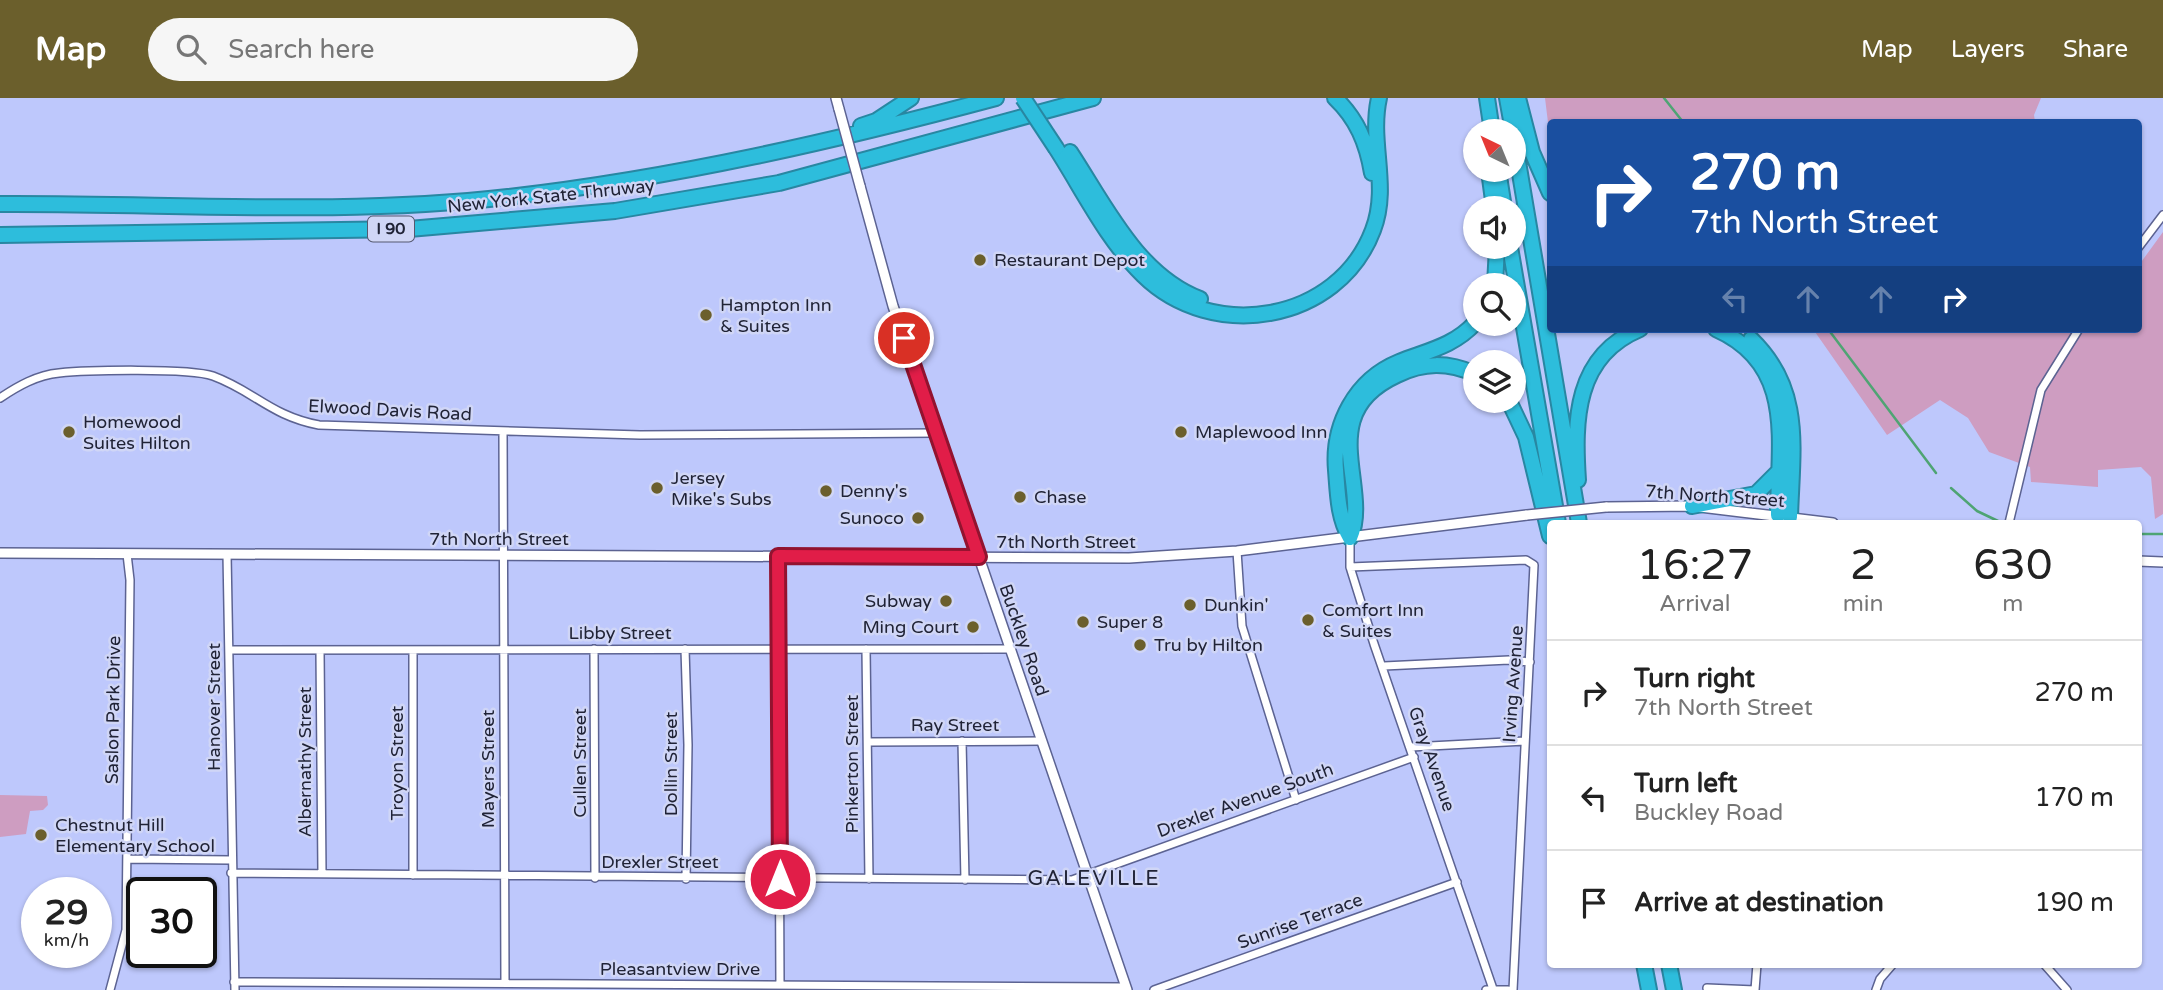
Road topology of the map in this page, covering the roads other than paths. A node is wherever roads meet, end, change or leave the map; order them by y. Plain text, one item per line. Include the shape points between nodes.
1 (836, 98) edge
2 (911, 98) edge
3 (996, 98) edge
4 (1023, 98) edge
5 (1034, 98) edge
6 (1093, 98) edge
7 (1335, 98) edge
8 (1379, 98) edge
9 (1480, 98) edge
10 (1487, 98) edge
11 (1507, 98) edge
12 (1518, 98) edge
13 (1483, 119) edge
14 (1490, 119) edge
15 (1511, 119) edge
16 (1059, 145) junction
17 (793, 149) junction
18 (1522, 182) edge
19 (1547, 186) edge
20 (0, 204) edge
21 (2163, 215) edge
22 (0, 235) edge
23 (2142, 243) edge
24 (1512, 259) edge
25 (1547, 330) edge
26 (1463, 332) edge
27 (1547, 333) edge
28 (1633, 333) edge
29 (1726, 333) edge
30 (1742, 333) edge
31 (2077, 333) edge
32 (1463, 370) edge
33 (0, 398) edge
34 (1515, 413) edge
35 (503, 431) junction
36 (936, 433) junction
37 (1779, 471) junction
38 (1692, 506) junction
39 (1557, 520) edge
40 (1579, 520) edge
41 (1580, 520) edge
42 (1783, 520) edge
43 (2010, 520) edge
44 (1547, 524) edge
45 (1350, 538) junction
46 (1237, 551) junction
47 (0, 553) edge
48 (127, 554) junction
49 (227, 554) junction
50 (502, 555) junction
51 (778, 556) junction
52 (979, 557) junction
53 (2142, 561) edge
54 (2163, 562) edge
55 (1350, 567) junction
56 (594, 649) junction
57 (685, 649) junction
58 (778, 649) junction
59 (866, 649) junction
60 (1010, 649) junction
61 (230, 650) junction
62 (503, 650) junction
63 (320, 651) junction
64 (412, 652) junction
65 (1530, 662) junction
66 (1384, 666) junction
67 (962, 741) junction
68 (1042, 741) junction
69 (1525, 741) junction
70 (867, 742) junction
71 (1411, 747) junction
72 (1414, 757) junction
73 (1296, 800) junction
74 (127, 859) junction
75 (230, 860) junction
76 (231, 873) junction
77 (322, 873) junction
78 (413, 875) junction
79 (1088, 875) junction
80 (503, 876) junction
81 (595, 878) junction
82 (685, 878) junction
83 (780, 879) junction
84 (869, 879) junction
85 (965, 880) junction
86 (1457, 882) junction
87 (1645, 968) edge
88 (1670, 968) edge
89 (1756, 968) edge
90 (1890, 968) edge
91 (2048, 968) edge
92 (505, 982) junction
93 (780, 985) junction
94 (234, 986) edge
95 (570, 987) edge
96 (1127, 988) edge
97 (1707, 988) dead end
98 (1490, 989) edge
99 (110, 990) edge
100 (1154, 990) edge
101 (1510, 990) edge
102 (1649, 990) edge
103 (1674, 990) edge
104 (1755, 990) edge
105 (1876, 990) edge
106 (2067, 990) edge

1 - 36 street, Buckley Road, bridge via 893,306
2 - 17 highway via 876,121
3 - 17 highway, New York State Thruway / I 90
4 - 16 highway, bridge
5 - 16 highway
6 - 22 highway, New York State Thruway / I 90 via 779,183 615,211 409,229
7 - 16 highway via 1352,118 1370,158 1373,179 1366,224 1351,254 1329,278 1279,303 1217,304 1197,299 1163,279 1132,246
8 - 16 highway via 1380,209 1365,248 1334,285 1296,307 1277,312 1214,313 1156,287 1120,248
9 - 13 highway
10 - 14 highway
11 - 15 highway
12 - 19 highway via 1532,152
17 - 20 highway, New York State Thruway / I 90 via 662,176 441,202
18 - 25 highway
21 - 23 street
24 - 39 highway
26 - 45 highway via 1447,344 1388,367 1346,411 1334,450 1341,523
27 - 40 highway
28 - 41 highway via 1600,358 1578,401
29 - 37 highway via 1754,354 1772,384
30 - 42 highway via 1775,366 1789,399
31 - 43 street via 2041,390
32 - 45 highway via 1447,365 1412,368 1389,379 1360,407 1348,456 1357,522
33 - 35 street, Elwood Davis Road via 20,385 58,373 197,372 234,385 297,421
34 - 44 highway via 1526,437
35 - 36 street, Elwood Davis Road
35 - 50 street
36 - 52 street, Buckley Road
37 - 38 highway via 1756,494
37 - 42 highway
38 - 42 street, 7th North Street
38 - 45 street, 7th North Street, bridge via 1606,507
45 - 46 street, 7th North Street
45 - 55 street, Gray Avenue
46 - 52 street, 7th North Street via 1129,558
46 - 73 street via 1247,649
47 - 48 street, 7th North Street
48 - 49 street, 7th North Street
48 - 74 street, Saslon Park Drive
49 - 50 street, 7th North Street
49 - 61 street, Hanover Street
50 - 51 street, 7th North Street
50 - 62 street, Mayers Street
51 - 52 street, 7th North Street
51 - 58 street
52 - 60 street, Buckley Road
53 - 54 street
55 - 65 street, Irving Avenue via 1530,561 1536,571
55 - 66 street, Gray Avenue
56 - 57 street, Libby Street
56 - 62 street, Libby Street
56 - 81 street, Cullen Street
57 - 58 street, Libby Street
57 - 82 street, Dollin Street
58 - 59 street, Libby Street
58 - 83 street
59 - 60 street, Libby Street
59 - 70 street, Pinkerton Street
60 - 68 street, Buckley Road
61 - 63 street, Libby Street
61 - 75 street, Hanover Street
62 - 64 street, Libby Street
62 - 80 street, Mayers Street
63 - 64 street, Libby Street
63 - 77 street, Albernathy Street
64 - 78 street, Troyon Street
65 - 66 street
65 - 69 street, Irving Avenue
66 - 71 street, Gray Avenue
67 - 68 street, Ray Street
67 - 70 street, Ray Street
67 - 85 street
68 - 79 street, Buckley Road
69 - 71 street
69 - 101 street, Irving Avenue
70 - 84 street, Pinkerton Street
71 - 72 street, Gray Avenue
72 - 73 street, Drexler Avenue South
72 - 86 street, Gray Avenue
73 - 79 street, Drexler Avenue South
74 - 75 street
74 - 99 street, Saslon Park Drive via 126,930
75 - 76 street, Hanover Street
76 - 77 street, Drexler Street
76 - 94 street
77 - 78 street, Drexler Street
78 - 80 street, Drexler Street
79 - 85 street, Drexler Street via 1060,880
79 - 96 street, Buckley Road
80 - 81 street, Drexler Street
80 - 92 street, Mayers Street
81 - 82 street, Drexler Street
82 - 83 street, Drexler Street
83 - 84 street, Drexler Street
83 - 93 street
84 - 85 street, Drexler Street
86 - 98 street, Gray Avenue
86 - 100 street, Sunrise Terrace
87 - 102 highway
88 - 103 highway
89 - 104 street
90 - 105 street
91 - 106 street
92 - 94 street, Pleasantview Drive
92 - 95 street, Pleasantview Drive
93 - 95 street, Pleasantview Drive
93 - 96 street, Pleasantview Drive
97 - 104 street
98 - 101 street

